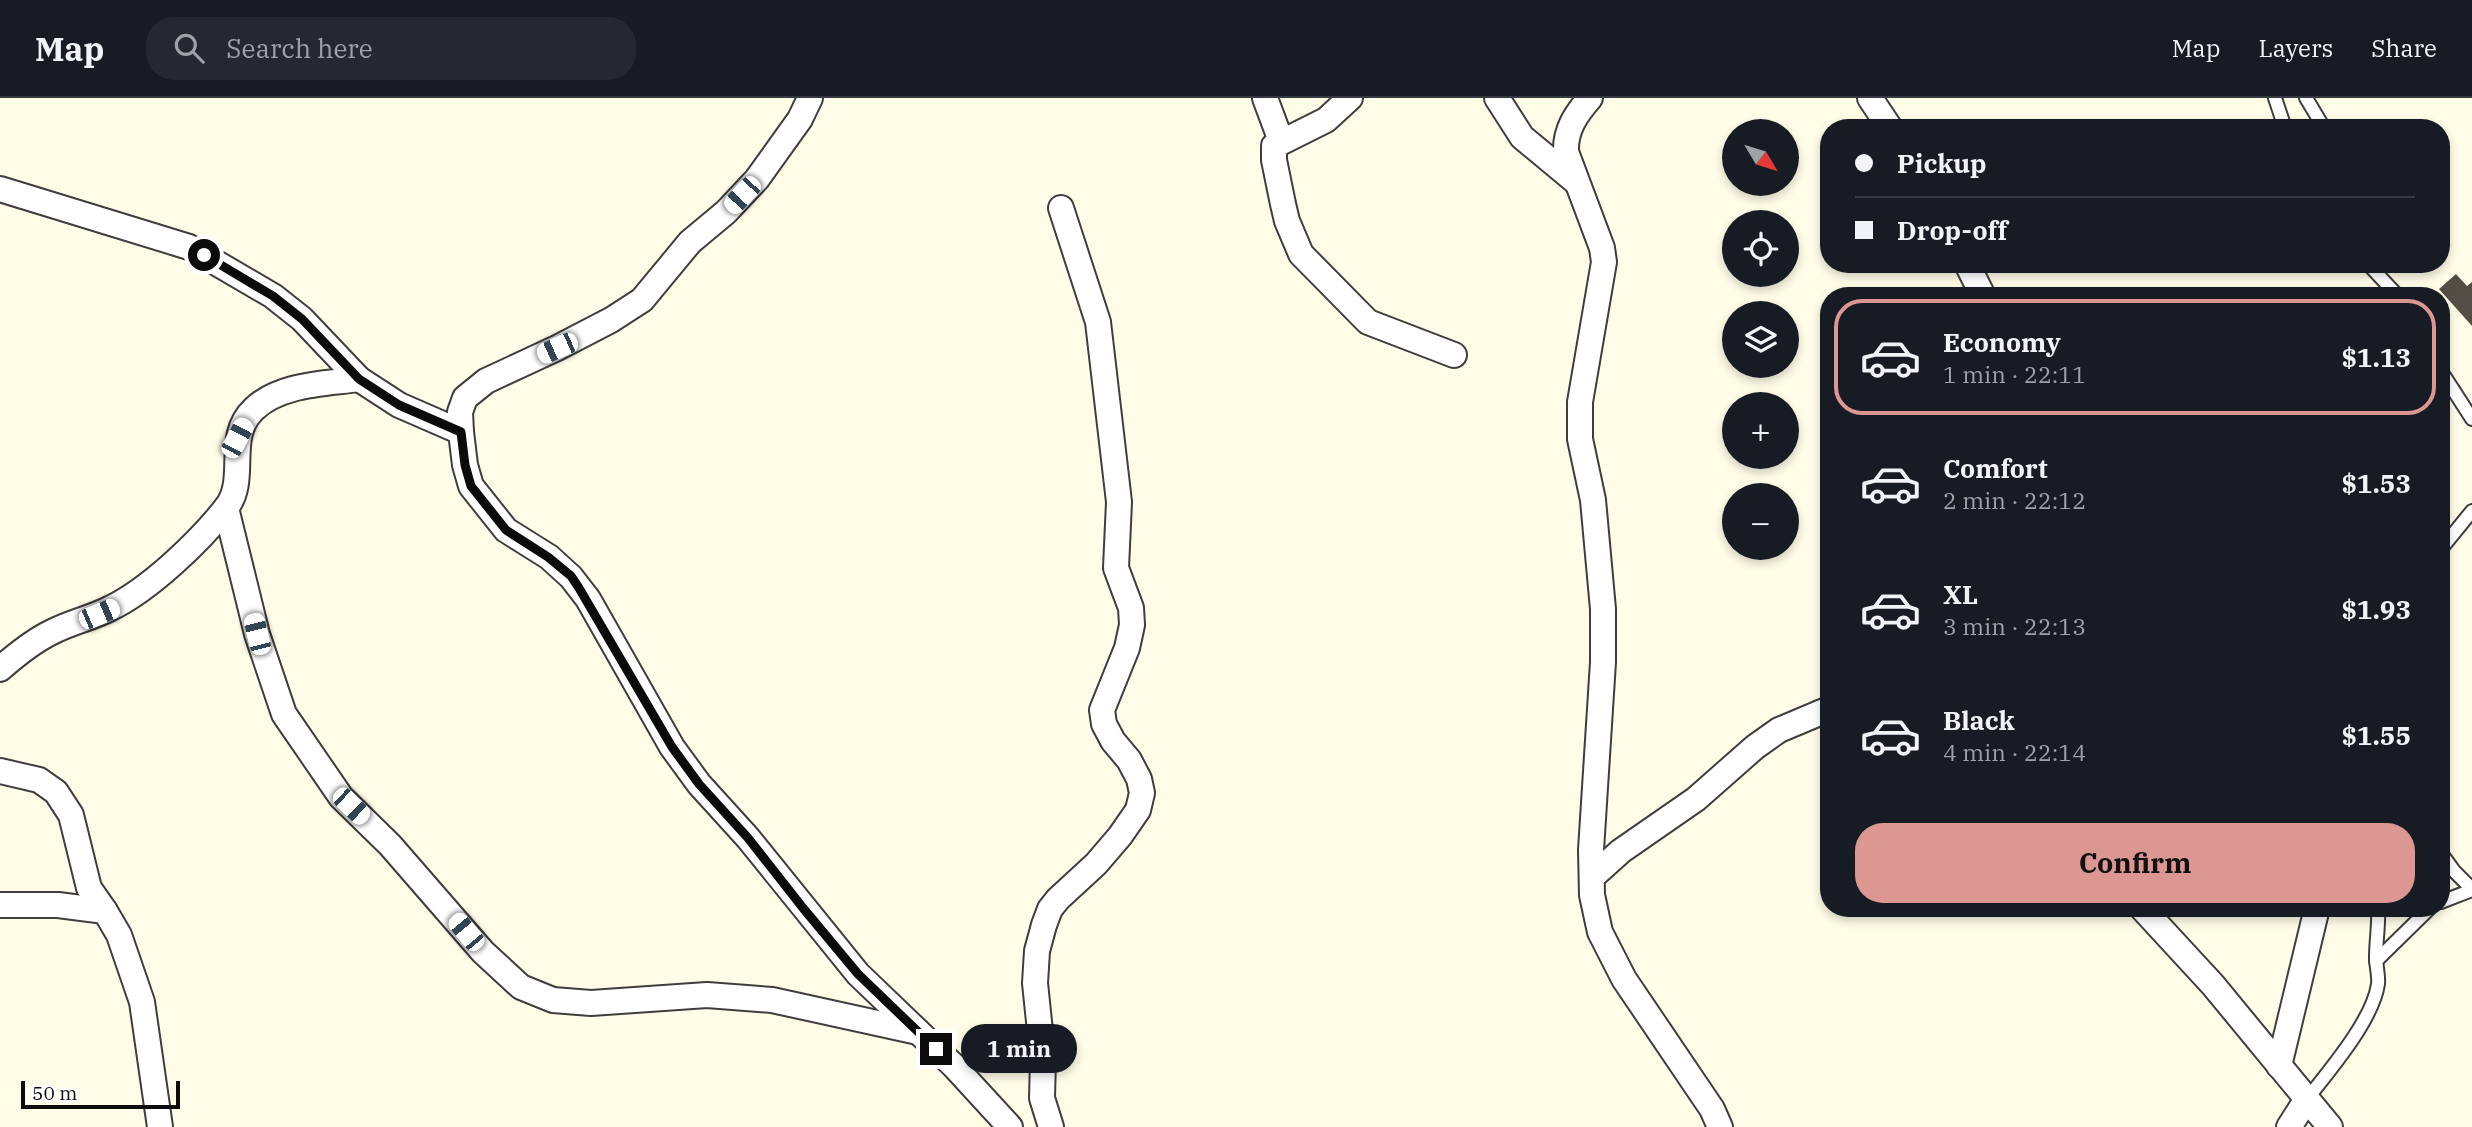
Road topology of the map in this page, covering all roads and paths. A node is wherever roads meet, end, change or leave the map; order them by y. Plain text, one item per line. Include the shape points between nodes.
1 (810, 98) edge
2 (1265, 98) edge
3 (1350, 98) edge
4 (1497, 98) edge
5 (1590, 98) edge
6 (1870, 98) edge
7 (2275, 98) edge
8 (2306, 98) edge
9 (1884, 119) edge
10 (2282, 119) edge
11 (2319, 119) edge
12 (1281, 141) junction
13 (1578, 184) junction
14 (0, 189) edge
15 (1061, 208) dead end
16 (2376, 273) edge
17 (2390, 287) edge
18 (1454, 355) dead end
19 (359, 379) junction
20 (2450, 385) edge
21 (2472, 419) edge
22 (461, 432) junction
23 (226, 508) junction
24 (2472, 512) edge
25 (2450, 538) edge
26 (0, 669) edge
27 (1820, 713) edge
28 (0, 771) edge
29 (2450, 865) edge
30 (1592, 877) junction
31 (2472, 889) edge
32 (2450, 898) edge
33 (0, 905) edge
34 (106, 911) junction
35 (2150, 917) edge
36 (2315, 917) edge
37 (2378, 917) edge
38 (2422, 917) edge
39 (2376, 961) junction
40 (918, 1032) junction
41 (2279, 1066) junction
42 (2306, 1100) junction
43 (160, 1127) edge
44 (1010, 1127) edge
45 (1051, 1127) edge
46 (1720, 1127) edge
47 (2289, 1127) edge
48 (2330, 1127) edge

1 - 22 street via 757,178 690,242 642,299 611,320 486,381 465,397
2 - 12 street
3 - 12 street via 1326,120
4 - 13 street via 1522,137
5 - 13 street via 1565,140
6 - 9 street
7 - 10 lane
8 - 11 lane
12 - 18 street via 1274,146 1274,160 1287,221 1301,254 1368,322
13 - 30 street via 1604,262 1580,402 1580,439 1593,500 1603,609
14 - 19 street via 189,247 273,296 302,319
15 - 45 street via 1098,322 1119,502 1116,568 1131,608 1126,648 1101,710 1113,741 1139,779 1142,793 1138,810 1120,836 1058,899 1044,925 1035,983 1042,1098
16 - 17 lane
19 - 22 street via 399,405
19 - 23 street via 303,386 271,397 252,410 237,438 236,494
20 - 21 lane
22 - 40 street via 471,486 506,530 571,576 672,747 699,784 858,974
23 - 26 street via 134,595 52,632
23 - 40 street via 257,634 284,714 341,797 390,845 483,952 521,987 553,1000 591,1003 707,995 772,1000
24 - 25 lane
27 - 30 street via 1779,730 1755,747 1696,799
28 - 34 street via 39,780 56,792 71,815 89,888
29 - 31 lane
30 - 46 street via 1600,932 1624,979
31 - 32 lane
33 - 34 street
34 - 43 street via 142,1002
35 - 41 street
36 - 41 street
37 - 39 lane
38 - 39 lane
39 - 42 lane via 2378,984 2373,1003
40 - 44 street
41 - 42 street
42 - 47 street
42 - 48 street

